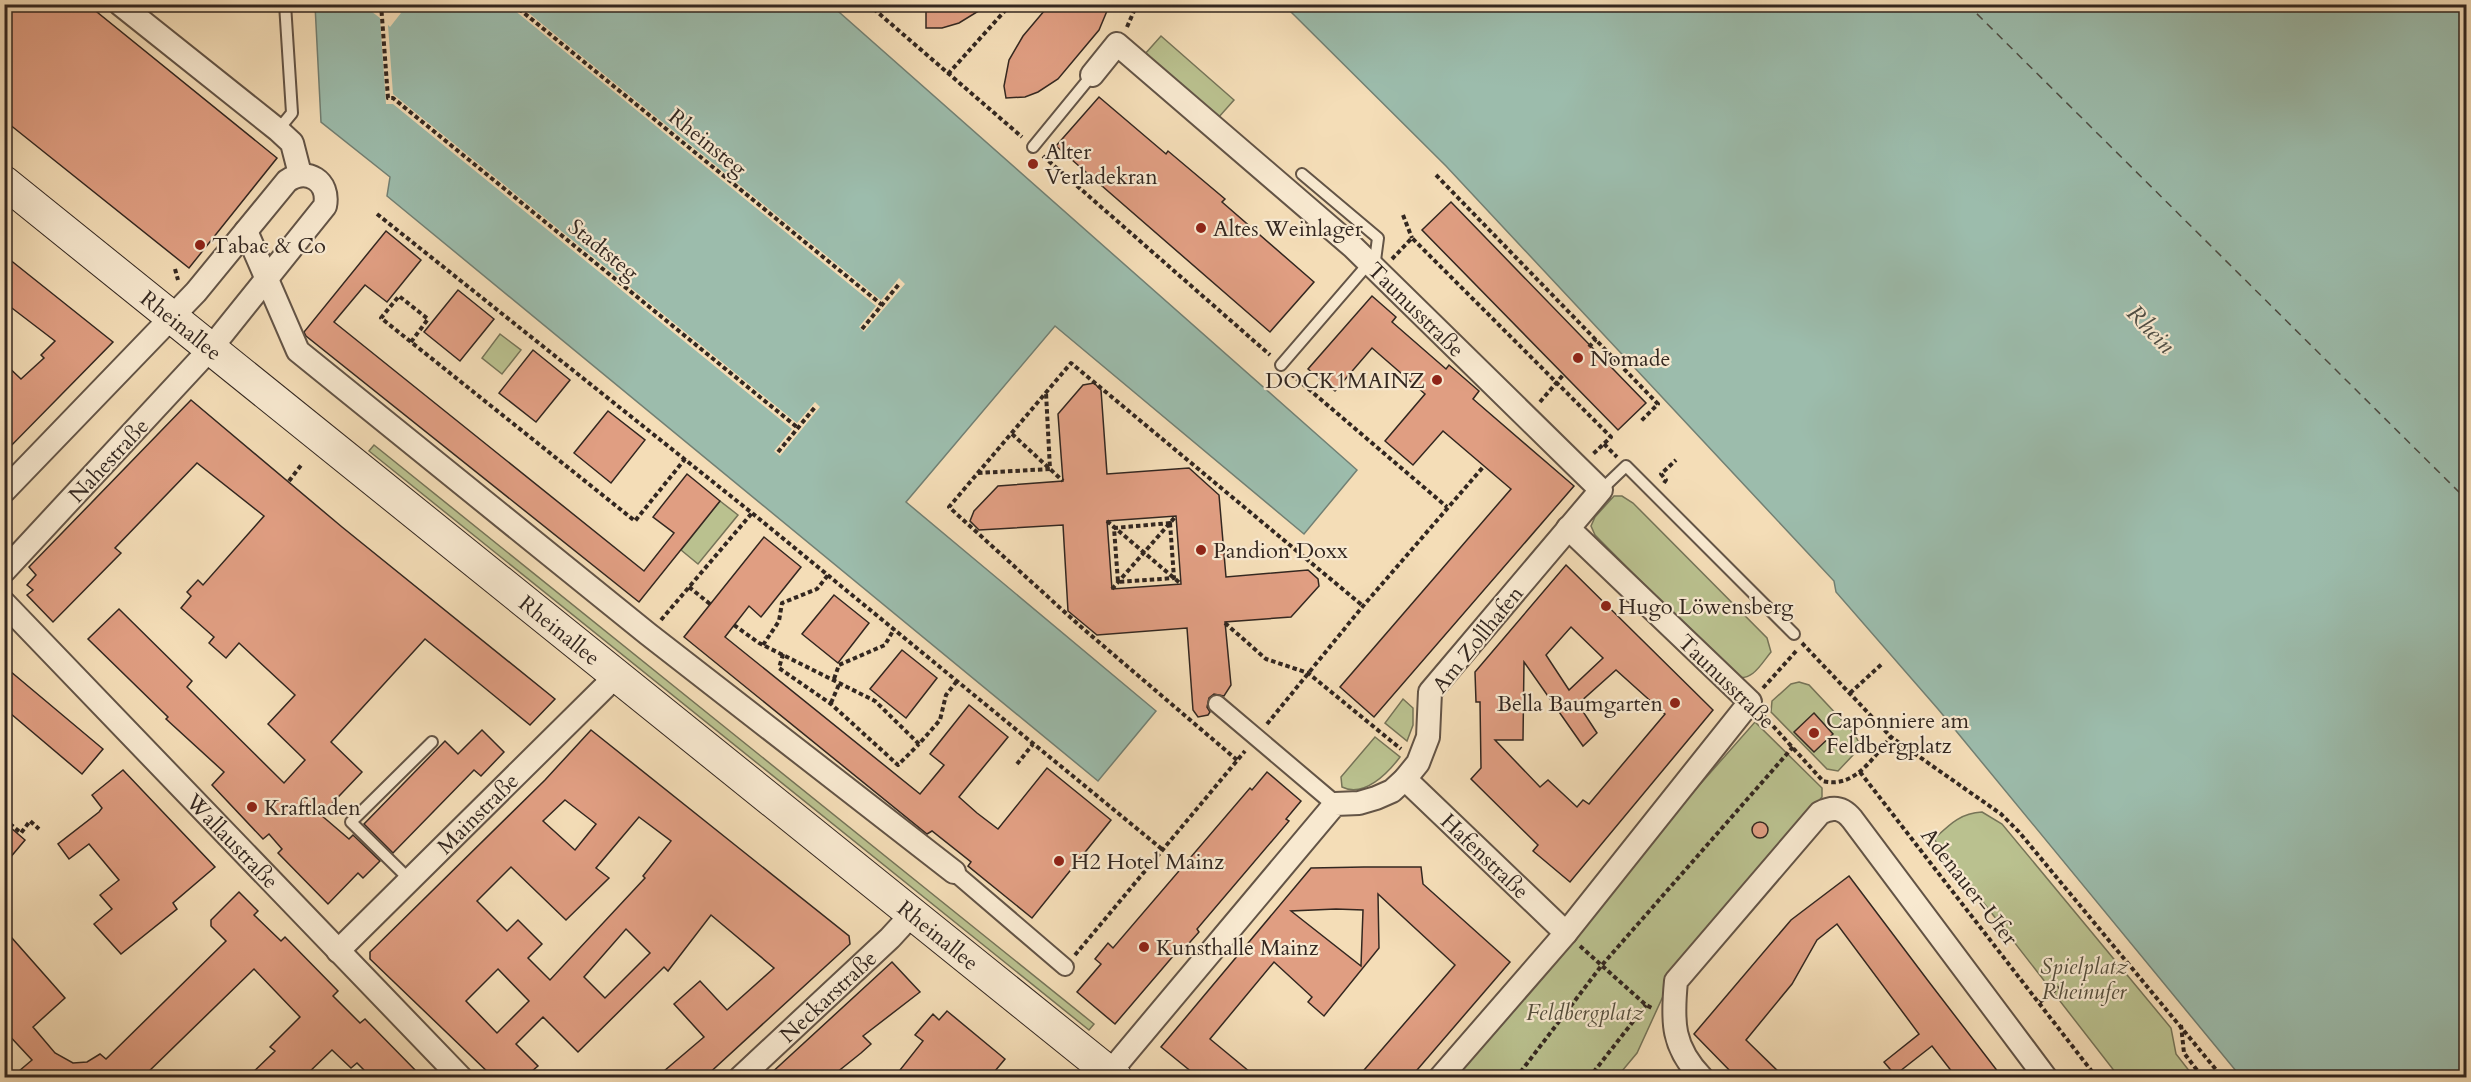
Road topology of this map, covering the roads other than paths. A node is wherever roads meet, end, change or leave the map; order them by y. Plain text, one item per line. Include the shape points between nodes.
1 (120, 4) edge
2 (285, 4) edge
3 (1092, 75) joint
4 (278, 130) junction
5 (1033, 147) road end
6 (300, 174) junction
7 (1302, 174) dead end
8 (4, 182) edge
9 (246, 231) junction
10 (1374, 268) junction
11 (266, 277) junction
12 (172, 317) junction
13 (211, 348) junction
14 (1281, 365) road end
15 (1601, 490) junction
16 (4, 491) edge
17 (1568, 528) junction
18 (4, 571) edge
19 (4, 603) edge
20 (1794, 634) dead end
21 (616, 675) junction
22 (1217, 704) dead end
23 (432, 742) dead end
24 (1411, 771) junction
25 (1335, 804) junction
26 (954, 872) joint
27 (411, 881) junction
28 (913, 913) junction
29 (1566, 933) junction
30 (338, 951) junction
31 (1065, 967) dead end
32 (1110, 1076) edge
33 (461, 1077) edge
34 (740, 1077) edge
35 (1440, 1077) edge
36 (1702, 1077) edge
37 (2046, 1077) edge

1 - 4 street
2 - 4 lane via 292,113
3 - 5 lane
3 - 10 street, Taunusstraße via 1117,44
4 - 6 street via 292,143
6 - 9 street via 286,181
6 - 11 street, Nahestraße via 310,175 321,183 327,197 325,206
7 - 10 lane via 1378,238
8 - 12 main road, Rheinallee
9 - 11 street
9 - 12 street
10 - 14 lane
10 - 15 street, Taunusstraße
11 - 13 street, Nahestraße
11 - 26 street via 298,351 648,634
12 - 13 main road, Rheinallee
12 - 16 street
13 - 18 street, Nahestraße
13 - 21 main road, Rheinallee
15 - 17 street, Am Zollhafen
15 - 20 lane via 1626,466
17 - 24 street, Am Zollhafen via 1430,692 1428,737
17 - 29 street, Taunusstraße via 1750,702
19 - 30 street, Wallaustraße
21 - 27 street, Mainstraße
21 - 28 main road, Rheinallee
22 - 25 street
23 - 27 lane via 351,822
24 - 25 street via 1392,791 1376,798
24 - 29 street, Hafenstraße
25 - 32 street
26 - 31 street
27 - 30 street, Mainstraße
28 - 32 main road, Rheinallee
28 - 34 street, Neckarstraße
29 - 35 street
30 - 33 street, Wallaustraße
36 - 37 street via 1688,1063 1678,1044 1676,981 1820,813 1833,808 1852,819

